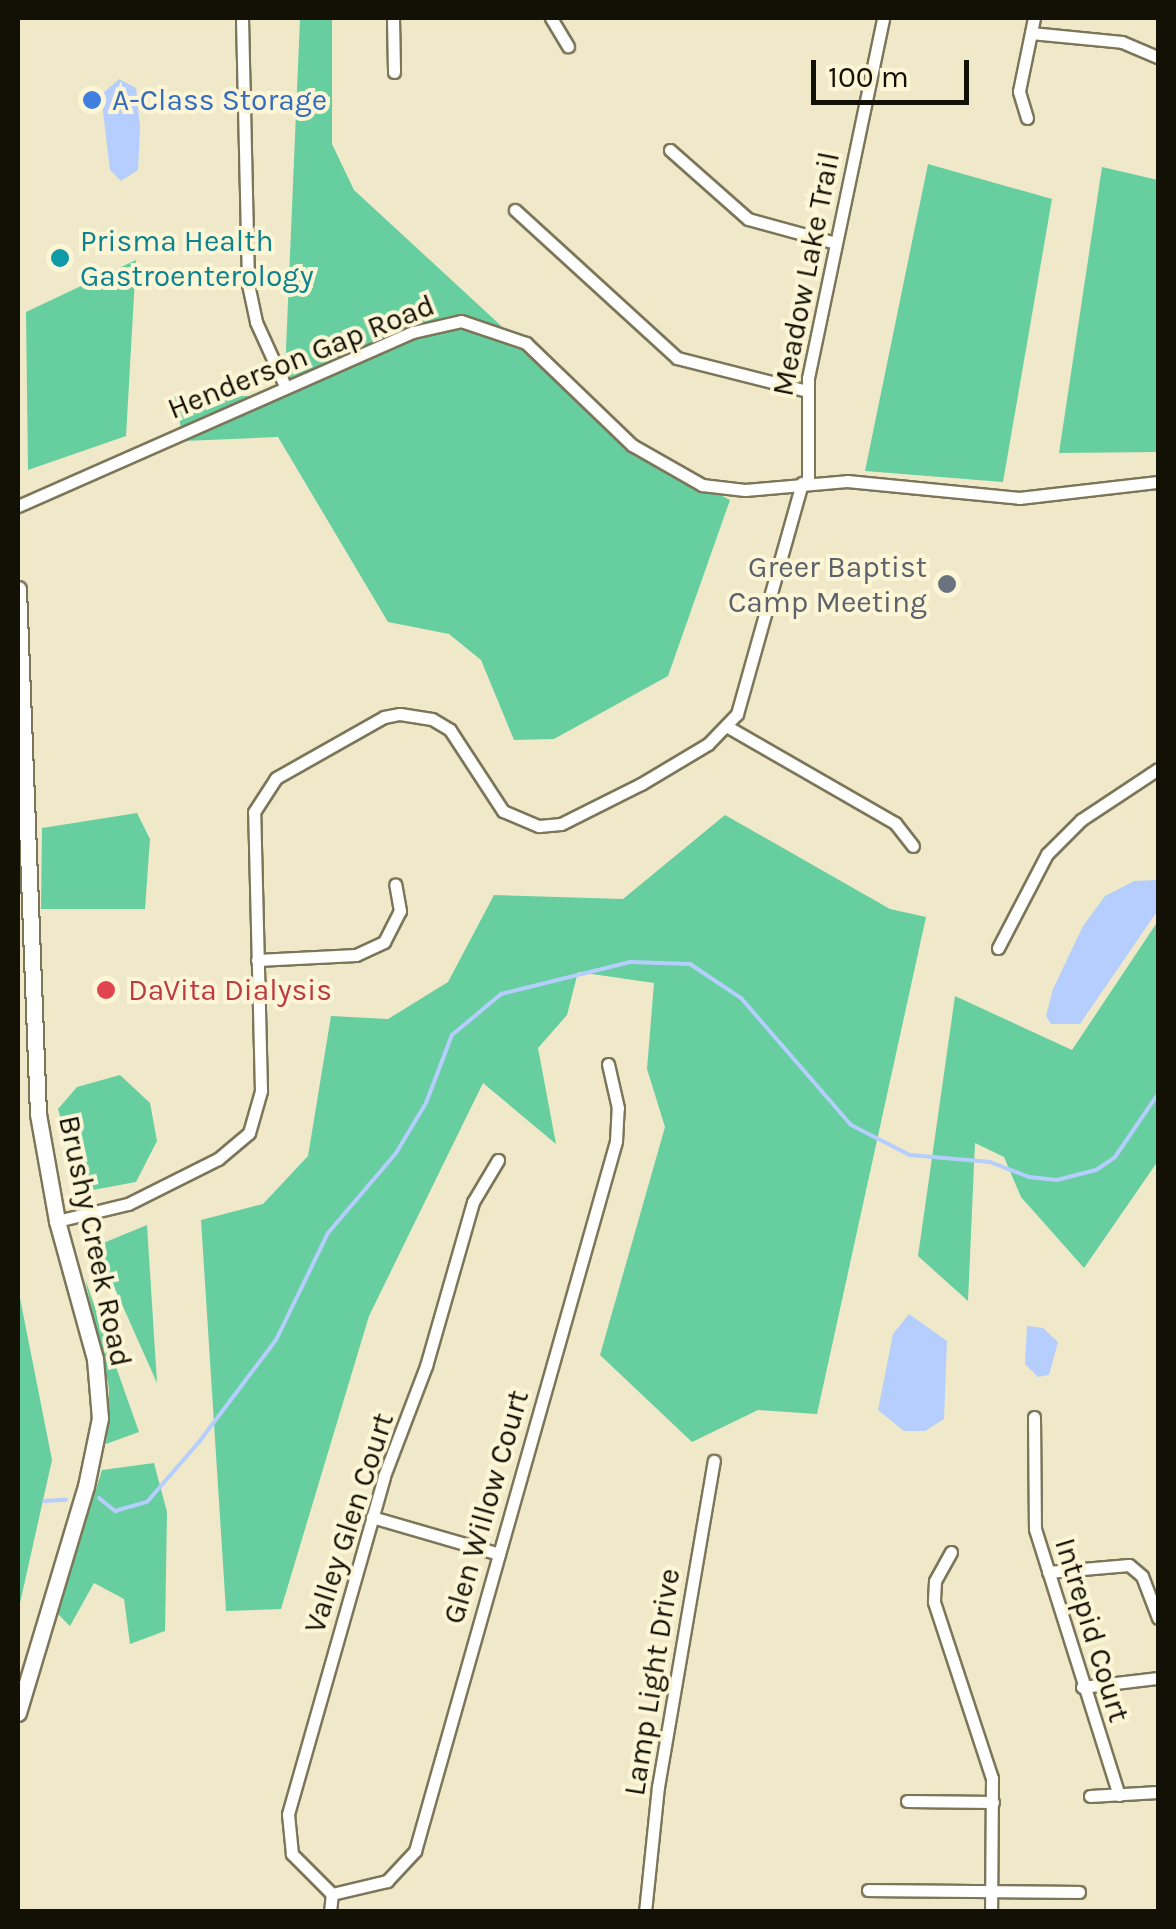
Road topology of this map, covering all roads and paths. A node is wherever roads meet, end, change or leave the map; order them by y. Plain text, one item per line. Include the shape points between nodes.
1 (242, 18) edge
2 (394, 18) edge
3 (550, 18) edge
4 (883, 18) edge
5 (1034, 18) edge
6 (1031, 33) junction
7 (568, 46) dead end
8 (1158, 57) edge
9 (394, 72) dead end
10 (1027, 118) dead end
11 (670, 150) dead end
12 (516, 210) dead end
13 (836, 243) junction
14 (286, 388) junction
15 (807, 390) junction
16 (1158, 482) edge
17 (805, 483) junction
18 (18, 506) edge
19 (18, 590) edge
20 (728, 727) junction
21 (1158, 769) edge
22 (913, 846) dead end
23 (395, 884) dead end
24 (998, 948) dead end
25 (256, 960) junction
26 (608, 1064) dead end
27 (498, 1160) dead end
28 (57, 1221) junction
29 (1034, 1417) dead end
30 (714, 1461) dead end
31 (372, 1517) junction
32 (951, 1552) dead end
33 (499, 1554) junction
34 (1048, 1572) junction
35 (1158, 1618) edge
36 (1158, 1678) edge
37 (1082, 1687) junction
38 (18, 1712) edge
39 (1158, 1792) edge
40 (1119, 1795) junction
41 (1090, 1796) dead end
42 (906, 1801) dead end
43 (994, 1802) junction
44 (868, 1890) dead end
45 (992, 1891) junction
46 (1079, 1892) dead end
47 (332, 1894) junction
48 (330, 1912) edge
49 (645, 1912) edge
50 (991, 1912) edge

1 - 14 street via 248,284 256,322
2 - 9 street
3 - 7 street
4 - 13 street, Meadow Lake Trail
5 - 6 street
6 - 8 street via 1122,42
6 - 10 street via 1020,91
11 - 13 street via 748,219
12 - 15 street via 677,358
13 - 15 street, Meadow Lake Trail
14 - 17 street, Henderson Gap Road via 425,327 474,322 535,350 632,445 686,479 732,490
14 - 18 street, Henderson Gap Road
15 - 17 street, Meadow Lake Trail
16 - 17 street, Henderson Gap Road via 1019,498
17 - 20 street, Meadow Lake Trail via 747,690
19 - 28 main road, Brushy Creek Road via 38,1114
20 - 22 street via 895,823
20 - 25 street via 602,805 561,824 539,826 503,811 450,730 419,715 384,716 296,763 262,795 252,835
21 - 24 street via 1082,820 1047,854
23 - 25 street via 400,911 384,942 356,955
25 - 28 street via 261,1090 250,1133 227,1154 128,1204
26 - 33 street, Glen Willow Court via 618,1108 616,1141
27 - 31 street, Valley Glen Court via 473,1202 426,1366
28 - 38 main road, Brushy Creek Road via 95,1359 100,1418
29 - 34 street, Intrepid Court via 1035,1529
30 - 49 street, Lamp Light Drive via 658,1787
31 - 33 street
31 - 47 street, Valley Glen Court via 287,1825 297,1862
32 - 43 street via 935,1582 934,1602
33 - 47 street, Glen Willow Court via 410,1861 387,1881
34 - 35 street via 1129,1565 1142,1576
34 - 37 street, Intrepid Court
36 - 37 street
37 - 40 street, Intrepid Court
39 - 40 street
40 - 41 street
42 - 43 street
43 - 45 street
44 - 45 street
45 - 46 street
45 - 50 street
47 - 48 street

